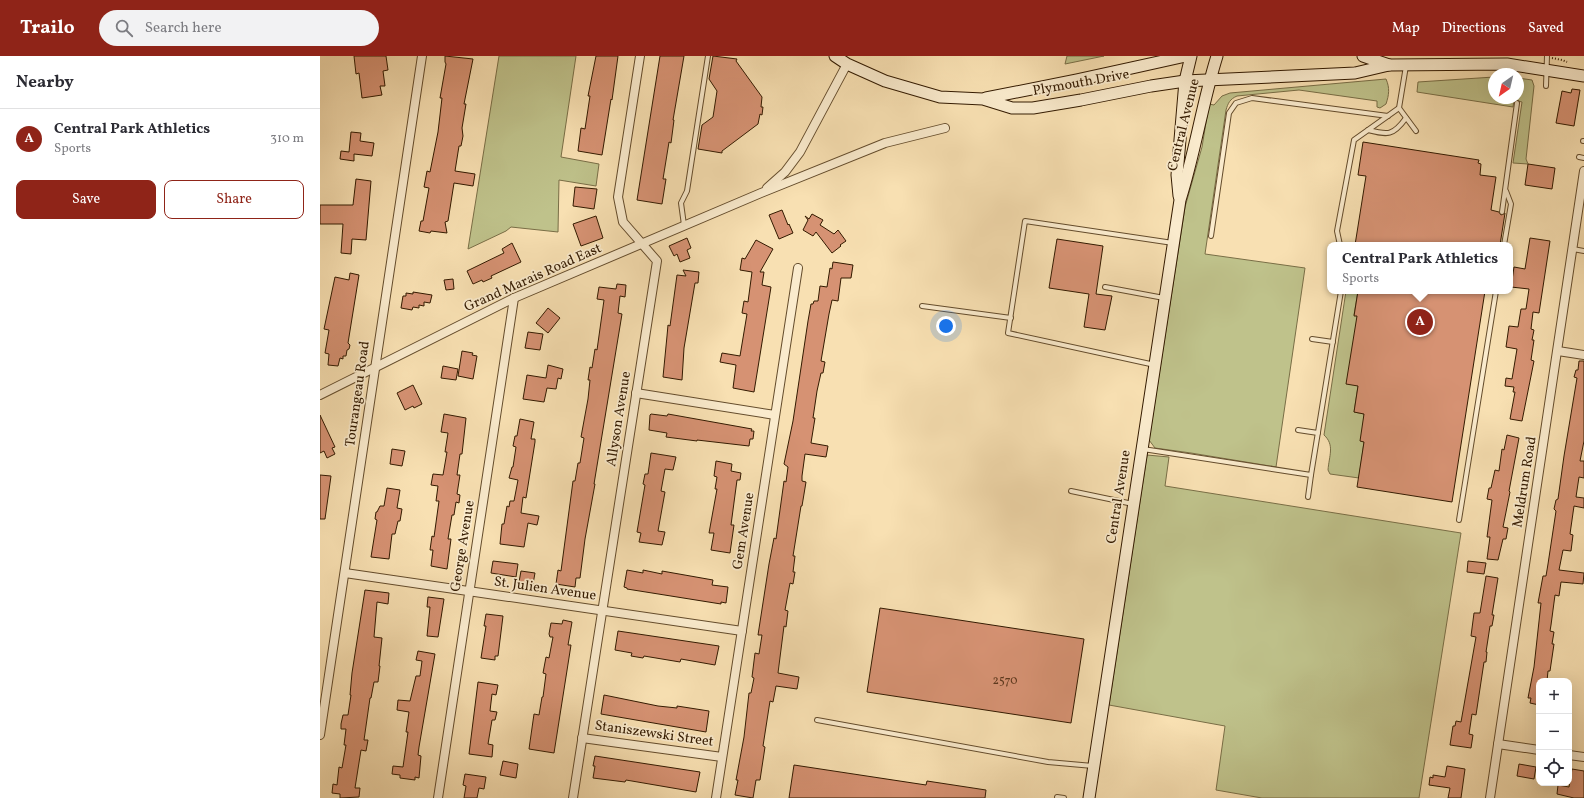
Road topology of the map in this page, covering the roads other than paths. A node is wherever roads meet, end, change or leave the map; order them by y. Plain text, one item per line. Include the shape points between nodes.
1 (422, 56) edge
2 (640, 56) edge
3 (708, 56) edge
4 (835, 56) edge
5 (1186, 56) edge
6 (1191, 56) edge
7 (1217, 56) edge
8 (1363, 56) edge
9 (1547, 56) edge
10 (847, 64) junction
11 (1389, 64) junction
12 (1406, 64) junction
13 (1547, 70) junction
14 (1584, 76) edge
15 (1185, 81) junction
16 (1209, 81) junction
17 (1546, 86) dead end
18 (983, 99) junction
19 (1517, 104) edge
20 (1399, 108) junction
21 (1388, 116) junction
22 (1406, 118) junction
23 (945, 128) dead end
24 (1368, 130) junction
25 (1416, 131) dead end
26 (1579, 157) dead end
27 (1584, 158) edge
28 (1584, 171) edge
29 (1505, 189) junction
30 (761, 193) junction
31 (1180, 200) junction
32 (1581, 210) edge
33 (1502, 212) dead end
34 (684, 226) junction
35 (1211, 236) dead end
36 (1339, 242) edge
37 (1505, 242) edge
38 (1173, 243) junction
39 (642, 244) junction
40 (1573, 249) junction
41 (1584, 251) edge
42 (798, 268) dead end
43 (1105, 288) dead end
44 (1341, 294) edge
45 (1496, 294) edge
46 (514, 298) junction
47 (1165, 298) junction
48 (922, 306) dead end
49 (1011, 318) junction
50 (1312, 339) dead end
51 (1333, 342) junction
52 (1558, 351) junction
53 (1584, 355) edge
54 (1154, 365) junction
55 (376, 367) junction
56 (636, 393) junction
57 (320, 395) edge
58 (775, 415) junction
59 (1298, 430) dead end
60 (1318, 433) junction
61 (1142, 449) junction
62 (1311, 476) junction
63 (1071, 491) dead end
64 (1308, 497) dead end
65 (1133, 504) junction
66 (1459, 520) dead end
67 (345, 573) junction
68 (470, 591) junction
69 (602, 610) junction
70 (742, 631) junction
71 (817, 720) dead end
72 (320, 735) edge
73 (582, 738) junction
74 (1498, 744) junction
75 (1536, 750) edge
76 (1572, 755) edge
77 (722, 757) junction
78 (1584, 757) edge
79 (1094, 766) junction
80 (1058, 797) edge
81 (438, 798) edge
82 (573, 798) edge
83 (716, 798) edge
84 (1064, 798) edge
85 (1089, 798) edge
86 (1490, 798) edge

1 - 55 street, Tourangeau Road
2 - 39 street, Allyson Avenue via 618,197 623,222
3 - 34 lane via 687,191 680,202
4 - 10 street, Plymouth Drive
5 - 18 street, Plymouth Drive
6 - 15 street, Central Avenue
7 - 16 street, Central Avenue
8 - 11 street
9 - 13 lane
10 - 18 street, Plymouth Drive via 885,81 940,97
10 - 30 street, Grand Marais Road East via 800,152 785,172
11 - 12 street
11 - 16 street, Plymouth Drive via 1355,74
12 - 13 street via 1507,64
12 - 20 lane
13 - 14 street
13 - 17 lane
15 - 16 street, Plymouth Drive
15 - 18 street, Plymouth Drive via 1033,108 1012,108
15 - 31 street, Central Avenue via 1177,175
16 - 31 street, Central Avenue
19 - 29 lane
20 - 21 lane
20 - 22 lane
21 - 24 lane
21 - 35 lane via 1252,98 1236,103 1229,113
22 - 24 lane via 1394,132 1385,134
22 - 25 lane
23 - 30 street, Grand Marais Road East via 885,143
24 - 36 lane via 1354,140 1337,231
26 - 27 lane
28 - 32 street, Meldrum Road
29 - 33 lane
29 - 37 lane via 1511,204
30 - 34 street, Grand Marais Road East
31 - 38 street, Central Avenue
32 - 40 street, Meldrum Road
34 - 39 street, Grand Marais Road East
38 - 47 street, Central Avenue
38 - 49 lane via 1025,220
39 - 46 street, Grand Marais Road East
39 - 56 street, Allyson Avenue via 657,261
40 - 41 lane
40 - 52 street, Meldrum Road
42 - 58 street, Gem Avenue
43 - 47 lane
44 - 51 lane
45 - 66 lane
46 - 55 street, Grand Marais Road East
46 - 68 street, George Avenue
47 - 54 street, Central Avenue
48 - 49 lane
49 - 54 lane via 1008,334
50 - 51 lane
51 - 60 lane
52 - 53 street
52 - 74 street, Meldrum Road
54 - 61 street, Central Avenue
55 - 57 street, Grand Marais Road East
55 - 67 street, Tourangeau Road
56 - 58 street
56 - 69 street, Allyson Avenue
58 - 70 street, Gem Avenue
59 - 60 lane
60 - 62 lane
61 - 62 lane
61 - 65 street, Central Avenue
62 - 64 lane
63 - 65 lane
65 - 79 street, Central Avenue
67 - 68 street, St. Julien Avenue
67 - 72 street, Tourangeau Road
68 - 69 street, St. Julien Avenue
68 - 81 street, George Avenue
69 - 70 street, St. Julien Avenue
69 - 73 street, Allyson Avenue
70 - 77 street, Gem Avenue
71 - 79 lane via 1048,762
73 - 77 street, Staniszewski Street
73 - 82 street, Allyson Avenue
74 - 75 street
74 - 86 street, Meldrum Road
76 - 78 street
77 - 83 street, Gem Avenue
79 - 85 street, Central Avenue
80 - 84 lane

